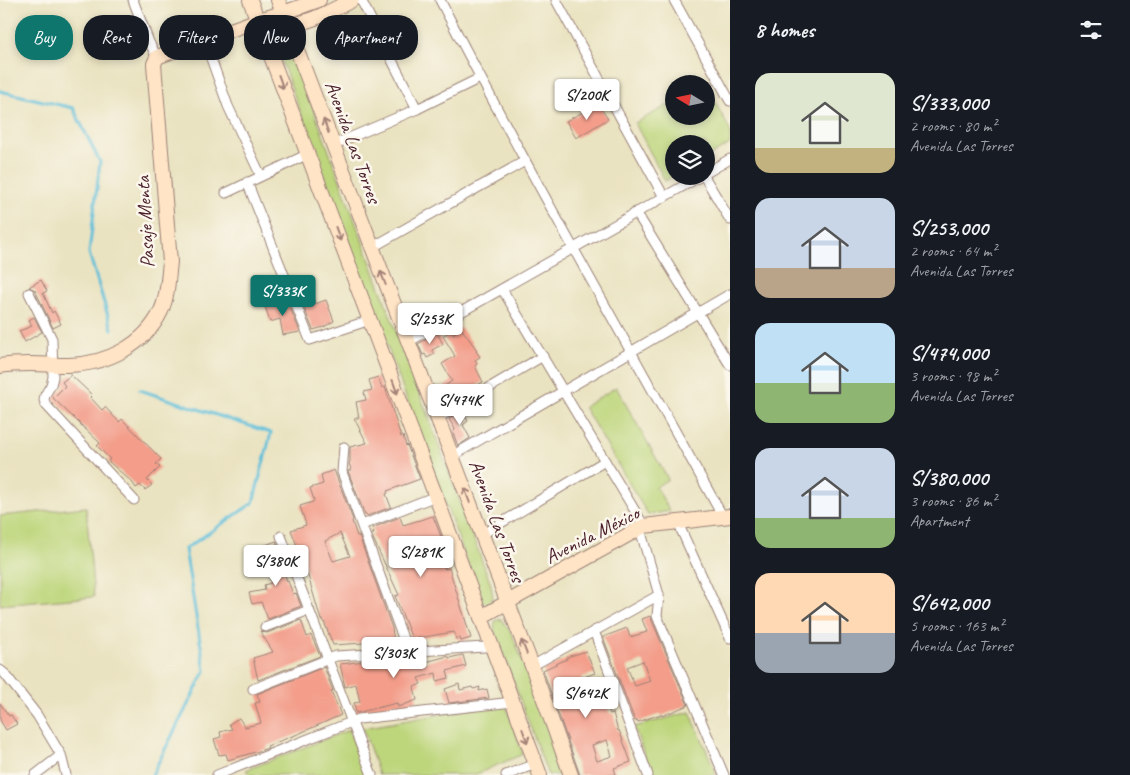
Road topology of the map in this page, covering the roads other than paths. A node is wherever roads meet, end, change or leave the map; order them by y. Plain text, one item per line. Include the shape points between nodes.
1 (133, 0) edge
2 (250, 0) edge
3 (278, 0) edge
4 (319, 0) edge
5 (352, 0) edge
6 (361, 0) edge
7 (440, 0) edge
8 (556, 0) edge
9 (674, 0) edge
10 (256, 15) edge
11 (284, 15) edge
12 (293, 15) edge
13 (306, 17) edge
14 (157, 57) joint
15 (211, 60) edge
16 (273, 60) edge
17 (301, 60) edge
18 (480, 78) junction
19 (730, 101) edge
20 (417, 109) junction
21 (333, 145) junction
22 (308, 154) junction
23 (730, 159) edge
24 (525, 161) junction
25 (715, 168) edge
26 (261, 176) junction
27 (247, 182) junction
28 (685, 185) edge
29 (710, 185) edge
30 (226, 192) dead end
31 (664, 196) junction
32 (636, 212) junction
33 (730, 220) edge
34 (371, 248) junction
35 (572, 249) junction
36 (502, 288) junction
37 (29, 293) dead end
38 (730, 294) edge
39 (697, 313) junction
40 (370, 320) junction
41 (408, 342) junction
42 (632, 352) junction
43 (543, 356) junction
44 (51, 364) junction
45 (730, 365) edge
46 (0, 366) edge
47 (564, 391) junction
48 (438, 418) junction
49 (344, 447) dead end
50 (452, 456) junction
51 (605, 461) junction
52 (436, 496) junction
53 (134, 500) dead end
54 (727, 516) edge
55 (678, 524) junction
56 (362, 525) junction
57 (642, 527) junction
58 (481, 535) junction
59 (281, 536) dead end
60 (659, 595) junction
61 (506, 602) junction
62 (309, 610) junction
63 (481, 617) junction
64 (265, 627) dead end
65 (594, 631) junction
66 (730, 638) edge
67 (491, 645) junction
68 (408, 652) junction
69 (328, 660) junction
70 (532, 666) junction
71 (0, 670) edge
72 (253, 689) dead end
73 (513, 702) junction
74 (352, 721) junction
75 (61, 755) junction
76 (538, 769) edge
77 (35, 775) edge
78 (66, 775) edge
79 (217, 775) edge
80 (372, 775) edge
81 (506, 775) edge
82 (571, 775) edge
83 (648, 775) edge
84 (724, 775) edge

1 - 14 street
2 - 10 street
3 - 11 street, Avenida Las Torres
4 - 12 street
5 - 13 street via 321,16
6 - 20 street
7 - 18 street
8 - 31 street
9 - 19 street
14 - 44 street, Pasaje Menta via 154,64 170,262 162,310 148,331 118,354 87,363
15 - 26 street via 228,106
16 -> 22 street
21 -> 17 street, Avenida Las Torres
18 - 20 street
18 - 24 street
20 - 21 street
21 - 34 street, Avenida Las Torres
22 - 26 street
22 -> 40 street
23 - 25 street
24 - 34 street
24 - 35 street
26 - 27 street
27 - 30 street
27 - 40 street via 310,340
28 - 31 street
29 - 33 street
31 - 32 street
32 - 35 street
32 - 39 street
41 -> 34 street, Avenida Las Torres
35 - 36 street
35 - 42 street
36 - 41 street
36 - 43 street
37 - 44 street via 52,339
38 - 39 street
39 - 42 street
39 - 45 street
40 -> 52 street
41 - 48 street, Avenida Las Torres
42 - 47 street
42 - 54 street
43 - 47 street
43 - 48 street
44 - 46 street, Pasaje Menta
44 - 53 street via 53,377 45,395 46,405
47 - 50 street
47 - 51 street
48 - 50 street, Avenida Las Torres
49 - 56 street via 342,472
58 -> 50 street, Avenida Las Torres
51 - 57 street
51 - 58 street
52 - 56 street
52 - 63 street
54 - 55 street, Avenida México
55 - 57 street, Avenida México
55 - 66 street
56 - 68 street
57 - 60 street
57 - 61 street, Avenida México
58 - 61 street, Avenida Las Torres
59 - 62 street
60 - 65 street
60 - 84 street via 657,616
61 - 63 street, Avenida México
70 -> 61 street, Avenida Las Torres
62 - 64 street
62 - 69 street
63 - 67 street
65 - 70 street
65 - 83 street
67 - 68 street
67 - 73 street
68 - 69 street via 336,656
69 - 72 street
69 - 74 street
70 - 82 street, Avenida Las Torres
71 - 75 street via 37,716
73 - 74 street
73 -> 76 street
74 - 79 street
74 - 80 street
75 - 77 street
75 - 78 street
76 - 81 street

